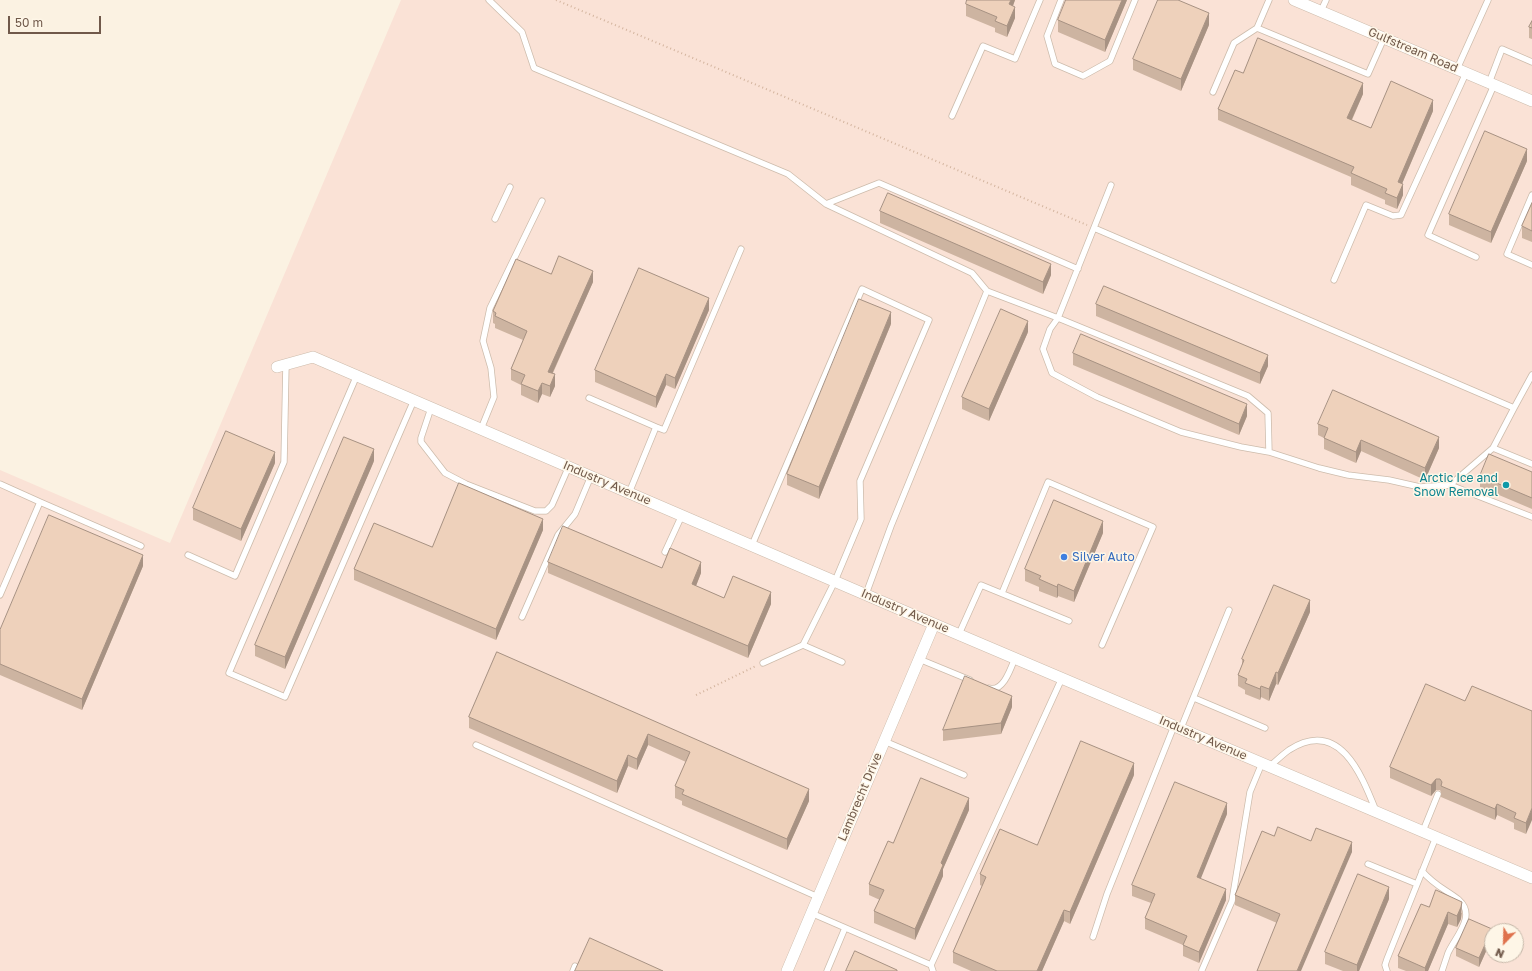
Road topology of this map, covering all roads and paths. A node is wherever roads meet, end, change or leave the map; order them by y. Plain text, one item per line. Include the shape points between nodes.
1 (489, 0) edge
2 (556, 0) edge
3 (1040, 0) edge
4 (1061, 0) edge
5 (1135, 0) edge
6 (1269, 0) edge
7 (1294, 0) edge
8 (1326, 0) edge
9 (1488, 0) edge
10 (1321, 11) junction
11 (1257, 28) junction
12 (1384, 38) junction
13 (1532, 62) edge
14 (1462, 71) junction
15 (1491, 84) junction
16 (1213, 92) dead end
17 (1532, 101) edge
18 (952, 116) dead end
19 (1111, 185) dead end
20 (510, 186) dead end
21 (1532, 195) edge
22 (542, 201) dead end
23 (826, 204) junction
24 (495, 219) dead end
25 (1094, 228) junction
26 (741, 249) dead end
27 (1476, 258) dead end
28 (1532, 265) edge
29 (1078, 269) junction
30 (1334, 280) dead end
31 (987, 291) junction
32 (1058, 318) junction
33 (282, 366) joint
34 (357, 375) junction
35 (1532, 375) edge
36 (589, 398) dead end
37 (414, 400) junction
38 (431, 408) junction
39 (1514, 408) junction
40 (481, 428) junction
41 (656, 428) junction
42 (1493, 448) junction
43 (1269, 452) junction
44 (1532, 464) edge
45 (569, 466) junction
46 (591, 476) junction
47 (0, 484) edge
48 (1450, 485) junction
49 (629, 493) junction
50 (40, 502) junction
51 (682, 515) junction
52 (1532, 516) edge
53 (141, 546) dead end
54 (752, 546) junction
55 (665, 552) dead end
56 (188, 555) dead end
57 (835, 581) junction
58 (1002, 593) junction
59 (866, 594) junction
60 (0, 595) edge
61 (1229, 610) dead end
62 (522, 617) dead end
63 (1069, 621) dead end
64 (934, 624) junction
65 (959, 634) junction
66 (803, 645) junction
67 (1102, 645) dead end
68 (1016, 658) junction
69 (919, 659) junction
70 (842, 662) dead end
71 (763, 663) joint
72 (1062, 678) junction
73 (980, 684) edge
74 (986, 686) edge
75 (696, 695) dead end
76 (1194, 698) junction
77 (1178, 727) junction
78 (1265, 728) dead end
79 (884, 741) junction
80 (476, 745) dead end
81 (1266, 765) junction
82 (964, 775) dead end
83 (1438, 794) dead end
84 (1376, 811) junction
85 (1423, 831) junction
86 (1436, 837) junction
87 (1368, 864) dead end
88 (1422, 871) junction
89 (1532, 877) edge
90 (1417, 884) junction
91 (818, 897) junction
92 (811, 913) junction
93 (845, 928) junction
94 (1093, 937) dead end
95 (932, 968) edge
96 (1202, 970) dead end
97 (787, 971) edge
98 (827, 971) edge
99 (1387, 971) edge
100 (1442, 971) edge

1 - 23 lane via 522,32 534,68 788,174
2 - 25 path
3 - 18 lane via 1015,60 983,46
4 - 5 lane via 1047,36 1055,64 1083,76 1110,61
6 - 11 lane
7 - 10 street, Gulfstream Road
8 - 10 lane
9 - 14 lane
10 - 12 street, Gulfstream Road
11 - 12 lane via 1368,74
11 - 16 lane via 1234,43
12 - 14 street, Gulfstream Road
13 - 15 lane via 1502,49
14 - 15 street, Gulfstream Road
14 - 30 lane via 1401,215 1393,216 1366,205
15 - 17 street, Gulfstream Road
15 - 27 lane via 1428,235
19 - 25 lane
20 - 24 lane
21 - 28 lane via 1507,254
22 - 40 lane via 490,308 483,341 491,368 494,398
23 - 29 lane via 879,184
23 - 31 lane via 972,273
25 - 29 lane
25 - 39 lane
26 - 41 lane via 664,430
29 - 32 lane
31 - 32 lane
31 - 59 lane via 891,526
32 - 43 lane via 1248,396 1268,413
32 - 43 lane via 1050,329 1043,349 1052,373 1098,397 1181,432
33 - 34 street, Industry Avenue via 313,357
33 - 56 lane via 284,462 235,576
34 - 37 street, Industry Avenue
34 - 37 lane via 229,672 278,694 285,697
35 - 39 lane
36 - 41 lane
37 - 38 street, Industry Avenue
38 - 40 street, Industry Avenue
38 - 45 lane via 421,442 444,473 466,484 535,511 546,511 552,505
39 - 42 lane
40 - 45 street, Industry Avenue
41 - 49 lane
42 - 44 lane
42 - 48 lane
43 - 48 lane via 1348,474 1420,487
45 - 46 street, Industry Avenue
46 - 49 street, Industry Avenue
46 - 62 lane via 575,514 558,535
47 - 50 lane
48 - 52 lane
49 - 51 street, Industry Avenue
50 - 53 lane
50 - 60 lane
51 - 54 street, Industry Avenue
51 - 55 lane
54 - 57 street, Industry Avenue
54 - 57 lane via 862,289 929,320 860,481 861,519
57 - 59 street, Industry Avenue
57 - 66 lane
58 - 63 lane
58 - 65 lane via 981,584
58 - 67 lane via 1048,482 1153,527
59 - 64 street, Industry Avenue
61 - 76 lane
64 - 65 street, Industry Avenue
64 - 69 street, Lambrecht Drive
65 - 68 street, Industry Avenue
66 - 70 lane
66 - 71 lane
68 - 72 street, Industry Avenue
68 - 74 lane via 999,688
69 - 73 lane
69 - 79 street, Lambrecht Drive
71 - 75 path
72 - 77 street, Industry Avenue
72 - 95 lane
76 - 77 lane
76 - 78 lane
77 - 81 street, Industry Avenue
77 - 94 lane via 1107,894
79 - 82 lane
79 - 91 street, Lambrecht Drive
80 - 91 lane
81 - 84 street, Industry Avenue
81 - 84 lane via 1304,743 1318,740 1332,743 1343,751 1353,764
81 - 96 lane via 1250,792 1232,900
83 - 85 lane
84 - 85 street, Industry Avenue
85 - 86 street, Industry Avenue
86 - 88 lane
86 - 89 street, Industry Avenue
87 - 90 lane
88 - 90 lane
88 - 100 lane via 1432,883 1458,900 1466,912 1466,919 1448,953
90 - 99 lane via 1387,959
91 - 92 street, Lambrecht Drive
92 - 93 lane
92 - 97 street, Lambrecht Drive
93 - 95 lane
93 - 98 lane

